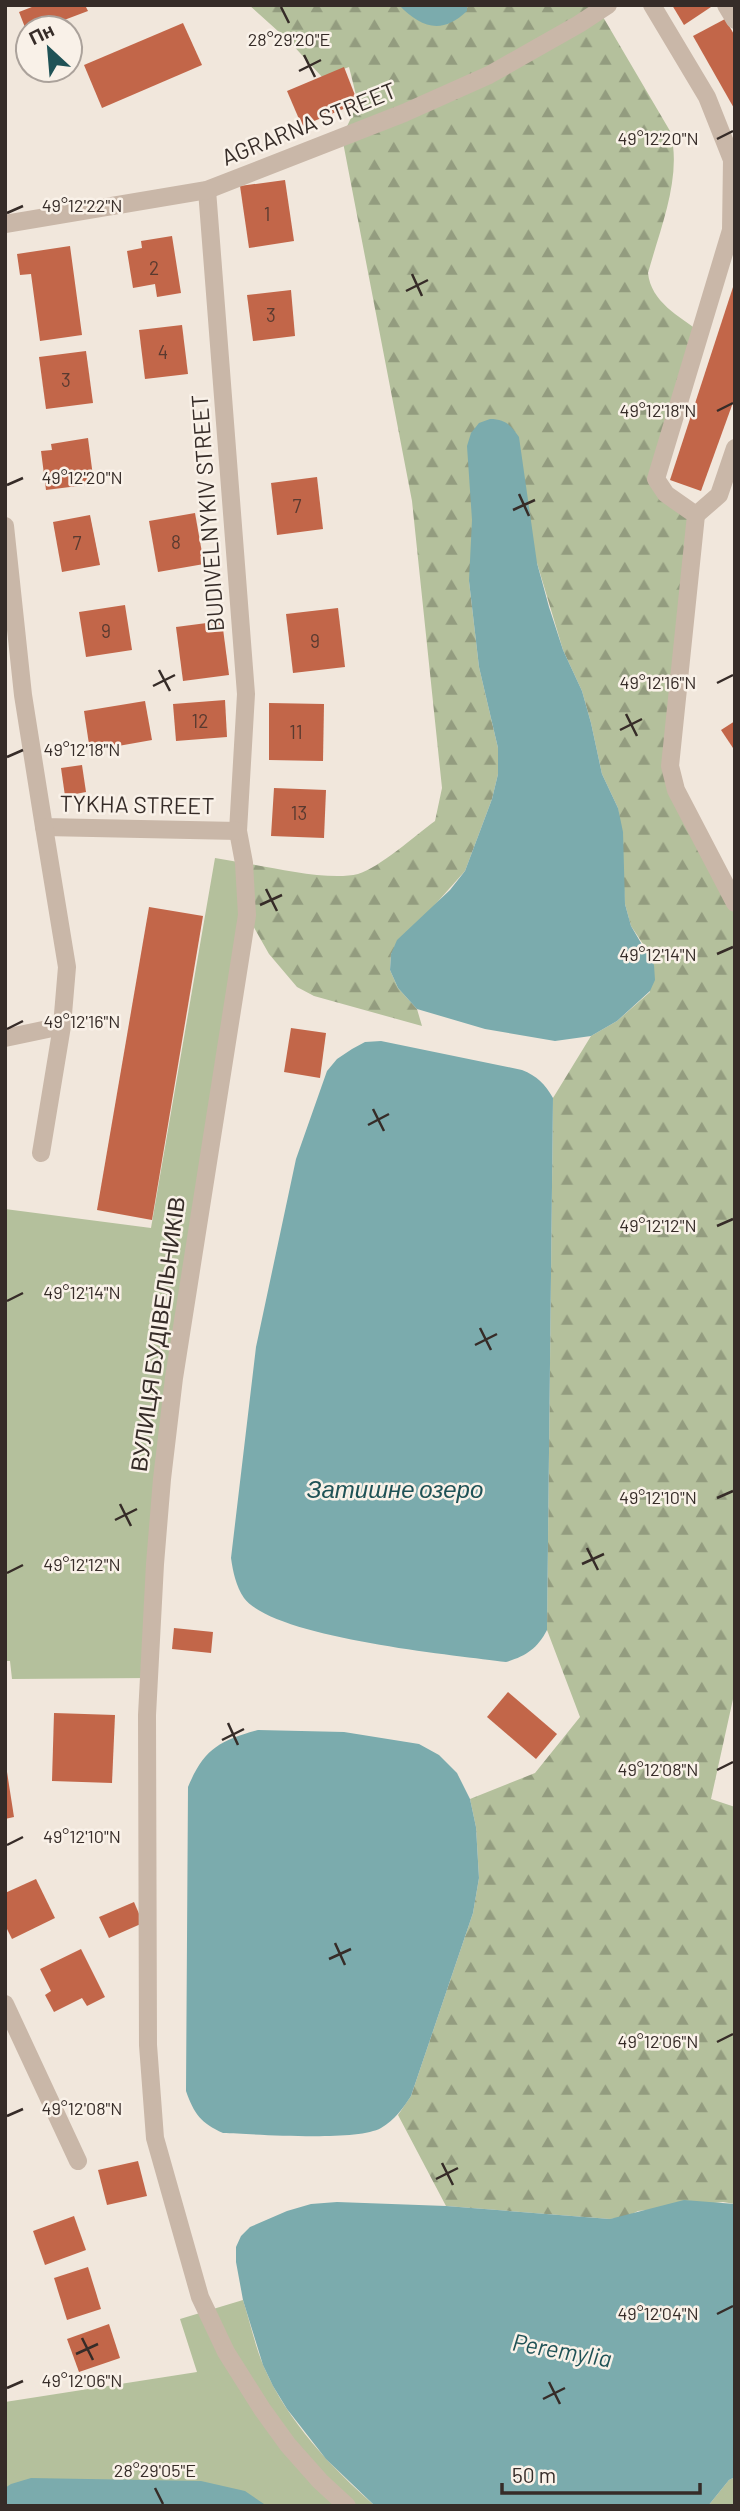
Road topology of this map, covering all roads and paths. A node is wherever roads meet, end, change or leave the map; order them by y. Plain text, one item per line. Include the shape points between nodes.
1 (608, 5) edge
2 (652, 5) edge
3 (726, 5) edge
4 (735, 20) edge
5 (207, 190) junction
6 (5, 224) edge
7 (735, 448) edge
8 (696, 515) junction
9 (5, 526) edge
10 (14, 694) edge
11 (44, 827) junction
12 (238, 831) junction
13 (735, 903) edge
14 (62, 1026) junction
15 (5, 1038) edge
16 (41, 1153) dead end
17 (5, 2004) edge
18 (78, 2161) dead end
19 (347, 2506) edge

1 - 5 street, AGRARNA STREET via 489,75
2 - 8 street via 707,97 732,160 731,230 656,479 666,494
3 - 4 street
5 - 6 street, AGRARNA STREET
5 - 12 street, BUDIVELNYKIV STREET via 246,694
7 - 8 street via 719,495
8 - 13 street via 670,766 676,790
9 - 10 street, TYKHA STREET
10 - 11 street, TYKHA STREET
11 - 12 street, TYKHA STREET
11 - 14 street via 67,967
12 - 19 street, ВУЛИЦЯ БУДІВЕЛЬНИКІВ via 247,915 174,1378 155,1564 147,1715 148,2045 155,2138 204,2307 262,2409 288,2445
14 - 15 street
14 - 16 street
17 - 18 street

